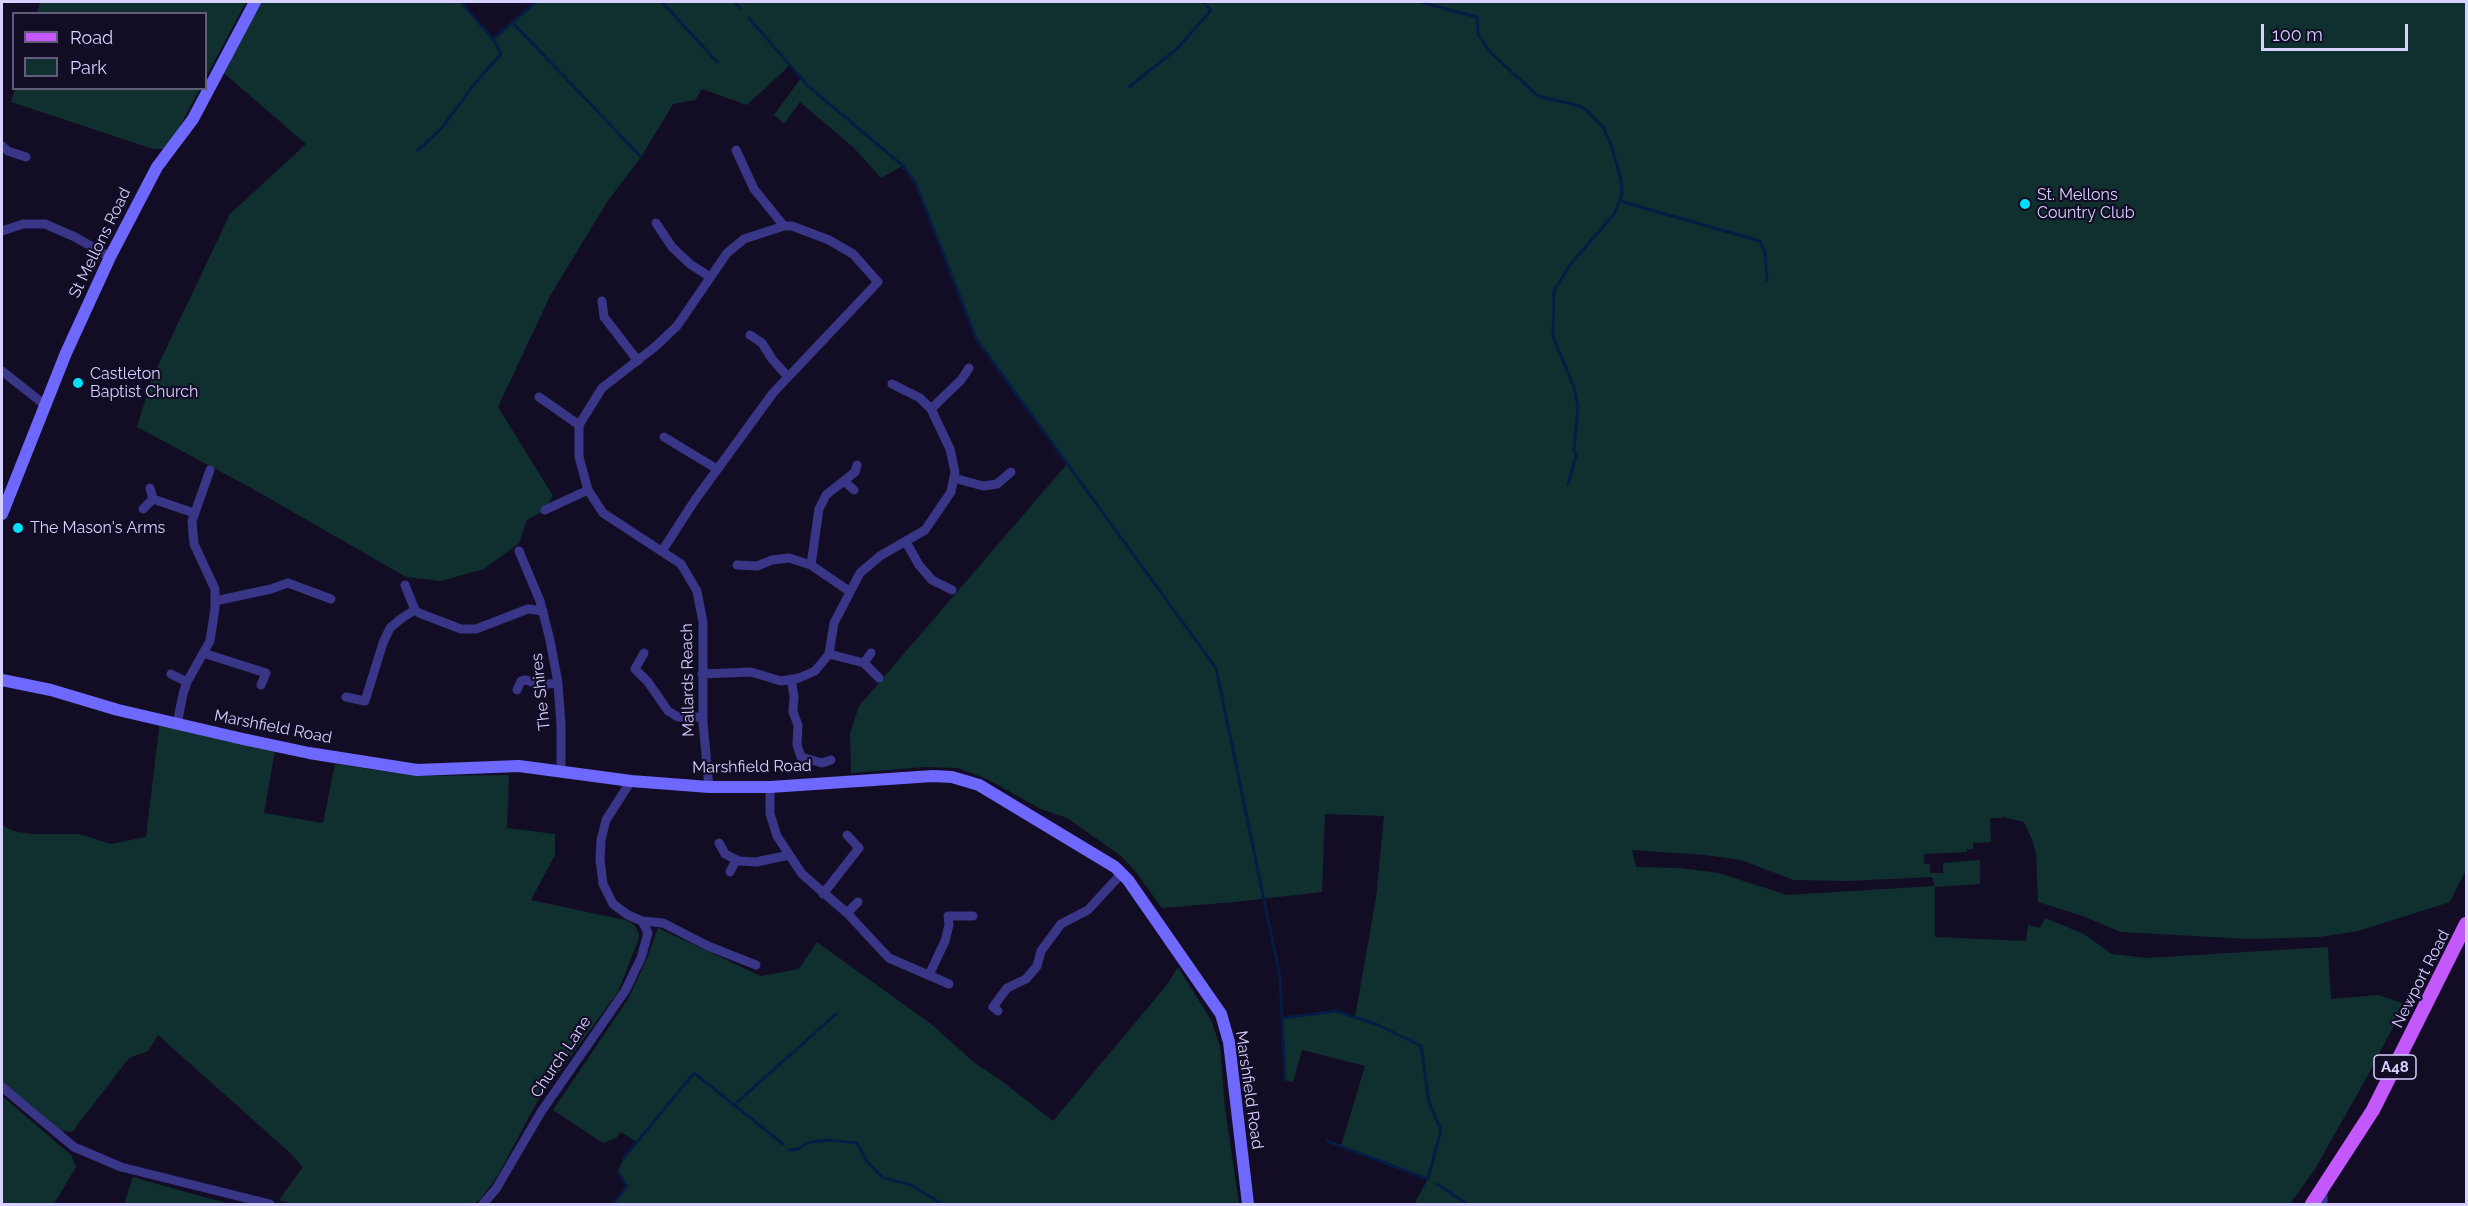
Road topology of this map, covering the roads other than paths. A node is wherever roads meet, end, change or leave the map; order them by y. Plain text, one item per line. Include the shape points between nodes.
1 (255, 2) edge
2 (2, 146) edge
3 (736, 150) dead end
4 (26, 157) dead end
5 (656, 223) dead end
6 (784, 226) junction
7 (2, 231) edge
8 (110, 257) junction
9 (710, 276) junction
10 (602, 301) dead end
11 (750, 335) dead end
12 (638, 361) junction
13 (969, 368) dead end
14 (2, 371) edge
15 (788, 377) junction
16 (949, 377) dead end
17 (892, 384) dead end
18 (957, 384) junction
19 (539, 398) dead end
20 (45, 405) junction
21 (931, 409) junction
22 (579, 425) junction
23 (664, 437) dead end
24 (857, 465) dead end
25 (717, 469) junction
26 (210, 470) dead end
27 (1011, 472) dead end
28 (954, 478) junction
29 (844, 481) junction
30 (150, 488) dead end
31 (588, 490) junction
32 (854, 490) dead end
33 (153, 499) junction
34 (143, 509) dead end
35 (545, 510) dead end
36 (194, 513) junction
37 (2, 514) edge
38 (906, 542) junction
39 (519, 551) dead end
40 (662, 551) junction
41 (737, 565) dead end
42 (812, 565) junction
43 (932, 580) junction
44 (405, 585) dead end
45 (924, 589) dead end
46 (952, 590) dead end
47 (849, 591) junction
48 (332, 599) dead end
49 (215, 601) junction
50 (415, 610) junction
51 (543, 611) junction
52 (203, 653) junction
53 (644, 653) dead end
54 (871, 653) dead end
55 (829, 654) junction
56 (864, 663) junction
57 (171, 674) dead end
58 (702, 674) junction
59 (879, 678) dead end
60 (2, 680) edge
61 (791, 680) junction
62 (187, 682) junction
63 (558, 683) junction
64 (537, 684) junction
65 (261, 685) dead end
66 (517, 690) dead end
67 (533, 694) dead end
68 (346, 697) dead end
69 (703, 717) junction
70 (177, 724) junction
71 (831, 760) dead end
72 (561, 770) junction
73 (631, 781) junction
74 (709, 787) junction
75 (770, 787) junction
76 (847, 835) dead end
77 (719, 843) dead end
78 (789, 855) junction
79 (736, 860) junction
80 (730, 872) dead end
81 (1122, 873) junction
82 (824, 894) junction
83 (858, 902) dead end
84 (847, 913) junction
85 (973, 916) dead end
86 (642, 921) junction
87 (2466, 924) edge
88 (756, 965) dead end
89 (929, 975) junction
90 (949, 984) dead end
91 (998, 1011) dead end
92 (2, 1087) edge
93 (2323, 1189) junction
94 (270, 1204) edge
95 (483, 1204) edge
96 (1248, 1204) edge
97 (2312, 1204) edge
98 (2323, 1204) edge

1 - 8 street, St Mellons Road via 193,119 157,167
2 - 4 street
3 - 6 street via 754,189
5 - 9 street via 690,264
6 - 9 street via 744,239 727,253
6 - 15 street via 829,240 853,255 878,282
7 - 8 street via 23,224 45,224
8 - 20 street, St Mellons Road
9 - 12 street via 677,326
10 - 12 street via 604,317
11 - 15 street via 762,343
12 - 22 street via 602,388
13 - 18 street
14 - 20 street
15 - 25 street
16 - 18 street
17 - 21 street via 920,398
18 - 21 street
19 - 22 street
20 - 37 street, St Mellons Road
21 - 28 street via 950,449
22 - 31 street, Mallards Reach via 579,457
23 - 25 street
24 - 29 street
25 - 40 street
26 - 36 street
27 - 28 street via 997,484 983,486
28 - 38 street via 951,492 925,530
29 - 32 street
29 - 42 street via 826,495 819,509
30 - 33 street
31 - 35 street
31 - 40 street, Mallards Reach via 603,513
33 - 34 street
33 - 36 street
36 - 49 street via 194,544 215,589
38 - 43 street
38 - 47 street via 860,573
39 - 51 street, The Shires
40 - 58 street, Mallards Reach via 681,564 697,591 703,622
41 - 42 street via 757,566 789,558
42 - 47 street
43 - 45 street
43 - 46 street
44 - 50 street
47 - 55 street via 834,623
48 - 49 street via 288,583
49 - 52 street via 210,641
50 - 51 street via 460,629 476,629 528,609
50 - 68 street via 390,628 365,701
51 - 63 street, The Shires
52 - 62 street
52 - 65 street via 266,673
53 - 69 street via 635,669 668,711 678,717
54 - 56 street
55 - 56 street
55 - 61 street via 815,671
56 - 59 street
57 - 62 street
58 - 61 street via 751,672
58 - 69 street, Mallards Reach
60 - 70 street, Marshfield Road
61 - 71 street via 798,725 796,744 801,757 822,763
62 - 70 street
63 - 64 street
63 - 72 street, The Shires
64 - 66 street via 521,681
64 - 67 street
69 - 74 street, Mallards Reach
70 - 72 street, Marshfield Road via 309,753 417,770 519,765
72 - 73 street, Marshfield Road
73 - 74 street, Marshfield Road
73 - 86 street via 606,820 600,860 603,884 613,903
74 - 75 street, Marshfield Road
75 - 78 street via 770,814
75 - 81 street, Marshfield Road via 933,776 965,780 1107,860
76 - 82 street via 859,848
77 - 79 street via 725,854
78 - 79 street via 756,862
78 - 82 street via 802,874
79 - 80 street
81 - 91 street via 1088,910 1061,924 1041,951 1037,966 1026,979 1007,988 993,1007
81 - 96 street, Marshfield Road via 1221,1014 1229,1042
82 - 84 street
83 - 84 street
84 - 89 street via 889,958
85 - 89 street via 948,916 945,941
86 - 88 street via 663,923
86 - 95 street, Church Lane via 648,933 626,991 541,1112 490,1199
87 - 93 main road, Newport Road / A48 via 2373,1110
89 - 90 street
92 - 94 street via 74,1147 121,1167
93 - 97 main road, Newport Road / A48
93 - 98 street

